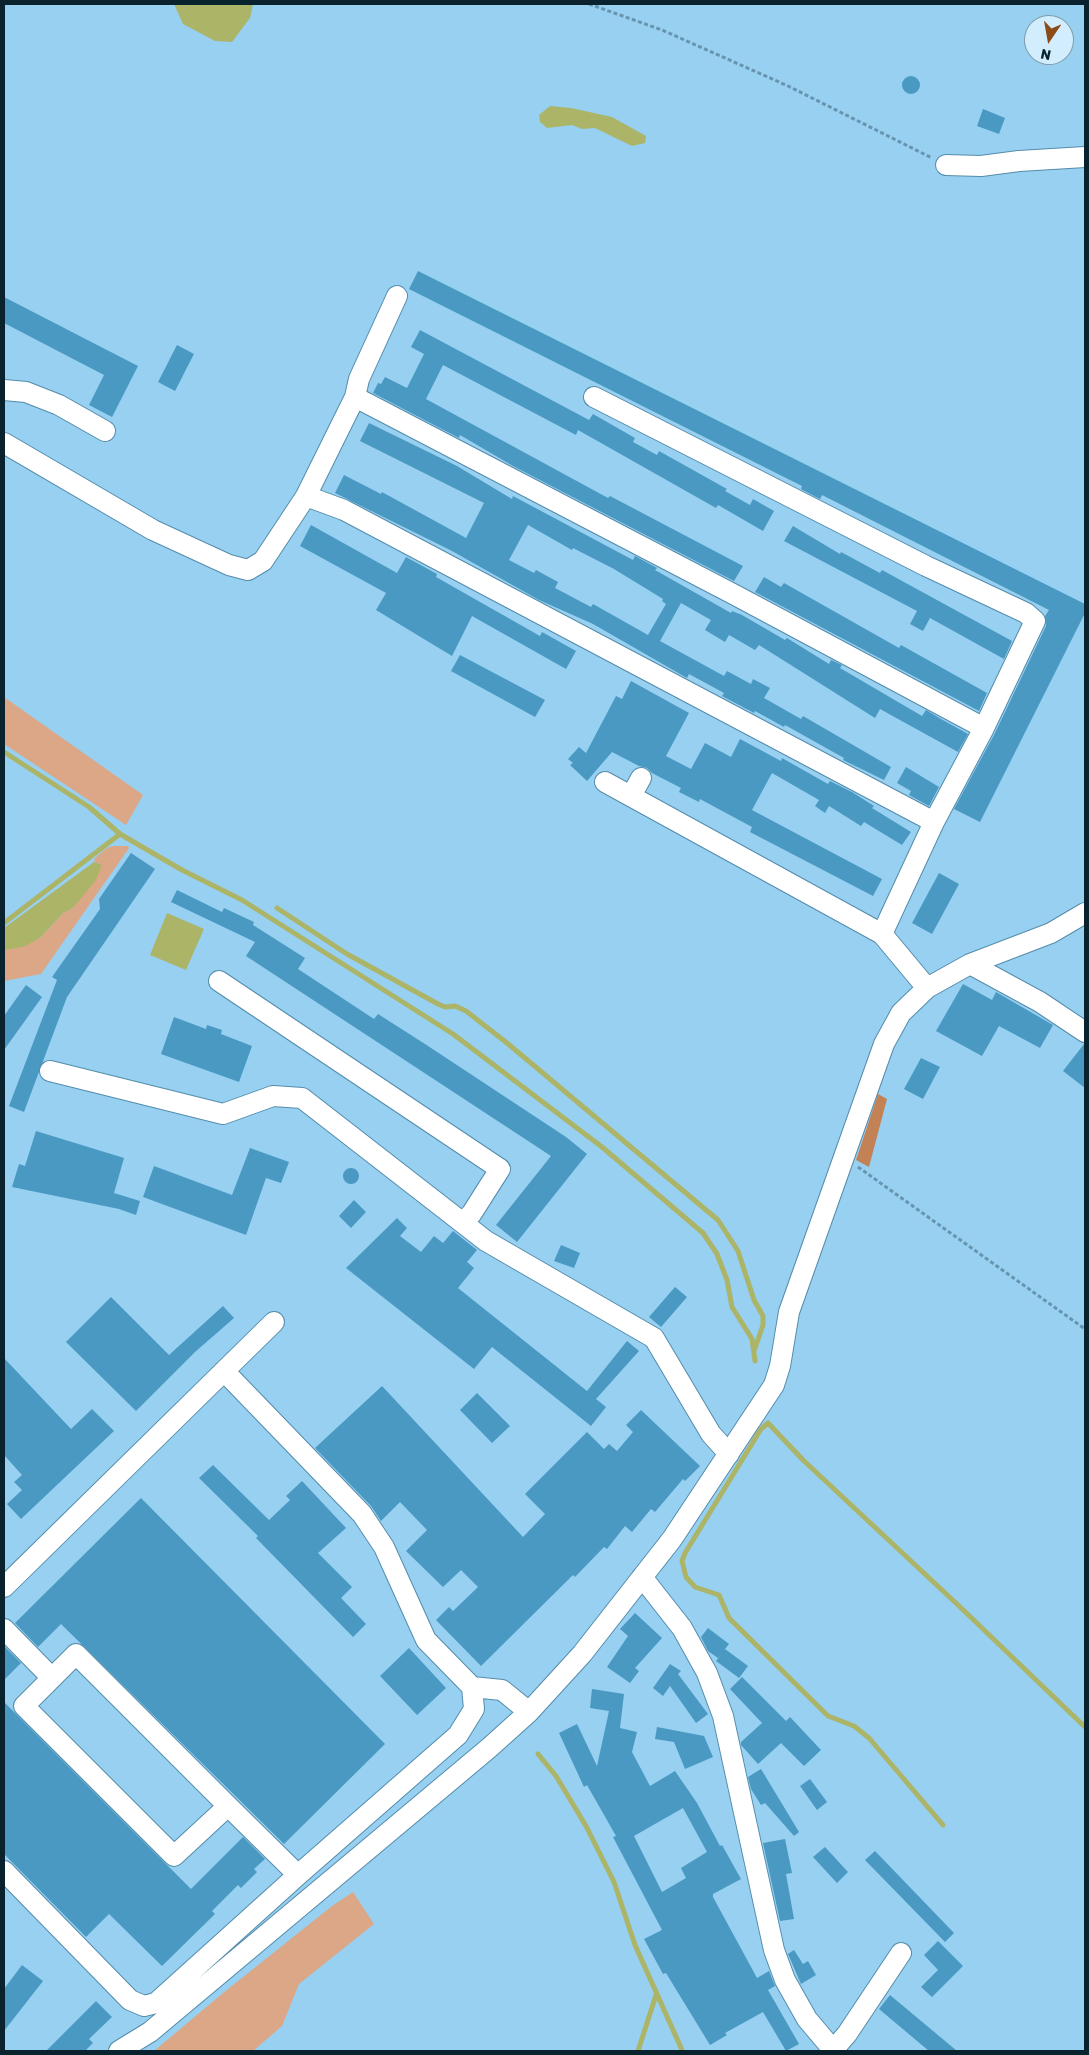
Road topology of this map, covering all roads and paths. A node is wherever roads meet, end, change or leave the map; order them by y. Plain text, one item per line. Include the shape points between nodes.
1 (589, 4) edge
2 (1085, 157) edge
3 (946, 165) joint
4 (397, 296) dead end
5 (4, 390) edge
6 (594, 397) dead end
7 (355, 398) junction
8 (105, 431) dead end
9 (4, 443) edge
10 (306, 496) junction
11 (984, 728) junction
12 (642, 778) dead end
13 (605, 782) dead end
14 (631, 796) junction
15 (934, 822) junction
16 (1085, 913) edge
17 (882, 934) junction
18 (970, 964) junction
19 (219, 981) dead end
20 (927, 988) junction
21 (1085, 1032) edge
22 (50, 1071) dead end
23 (843, 1158) junction
24 (463, 1223) junction
25 (274, 1322) dead end
26 (1085, 1329) edge
27 (224, 1371) junction
28 (729, 1454) junction
29 (642, 1577) junction
30 (4, 1587) edge
31 (4, 1628) edge
32 (52, 1678) junction
33 (472, 1687) junction
34 (529, 1712) junction
35 (228, 1806) junction
36 (4, 1871) edge
37 (298, 1875) junction
38 (902, 1953) dead end
39 (833, 2050) edge
40 (119, 2051) edge

1 - 3 path via 662,30 788,86
2 - 3 street via 981,166
4 - 7 street via 359,379
5 - 8 street via 26,392 59,405
6 - 11 street via 917,562 1026,613 1035,621
7 - 10 street
7 - 11 street
9 - 10 street via 153,530 229,565 248,570 263,561
10 - 15 street via 344,510
11 - 15 street
12 - 14 street
13 - 14 street
14 - 17 street
15 - 17 street
16 - 18 street via 1051,933
17 - 20 street
18 - 20 street
18 - 21 street via 1040,1002
19 - 24 street via 500,1169
20 - 23 street via 901,1013 884,1044
22 - 24 street via 223,1114 274,1096 302,1098
23 - 26 path via 870,1174
23 - 28 street via 789,1312 774,1385
24 - 28 street via 486,1242 654,1338 711,1434
25 - 27 street
27 - 30 street
27 - 33 street via 362,1514 384,1547 426,1640
28 - 29 street via 672,1539
29 - 34 street via 582,1654
29 - 39 street via 682,1628 706,1673 723,1716 774,1950 785,1980 807,2019
31 - 32 street
32 - 35 street via 76,1654
32 - 35 street via 24,1706 174,1856
33 - 34 street via 502,1690
33 - 37 street via 474,1709 458,1735
34 - 40 street via 150,2032
35 - 37 street
36 - 37 street via 130,2000 144,2006 156,2003
38 - 39 street

